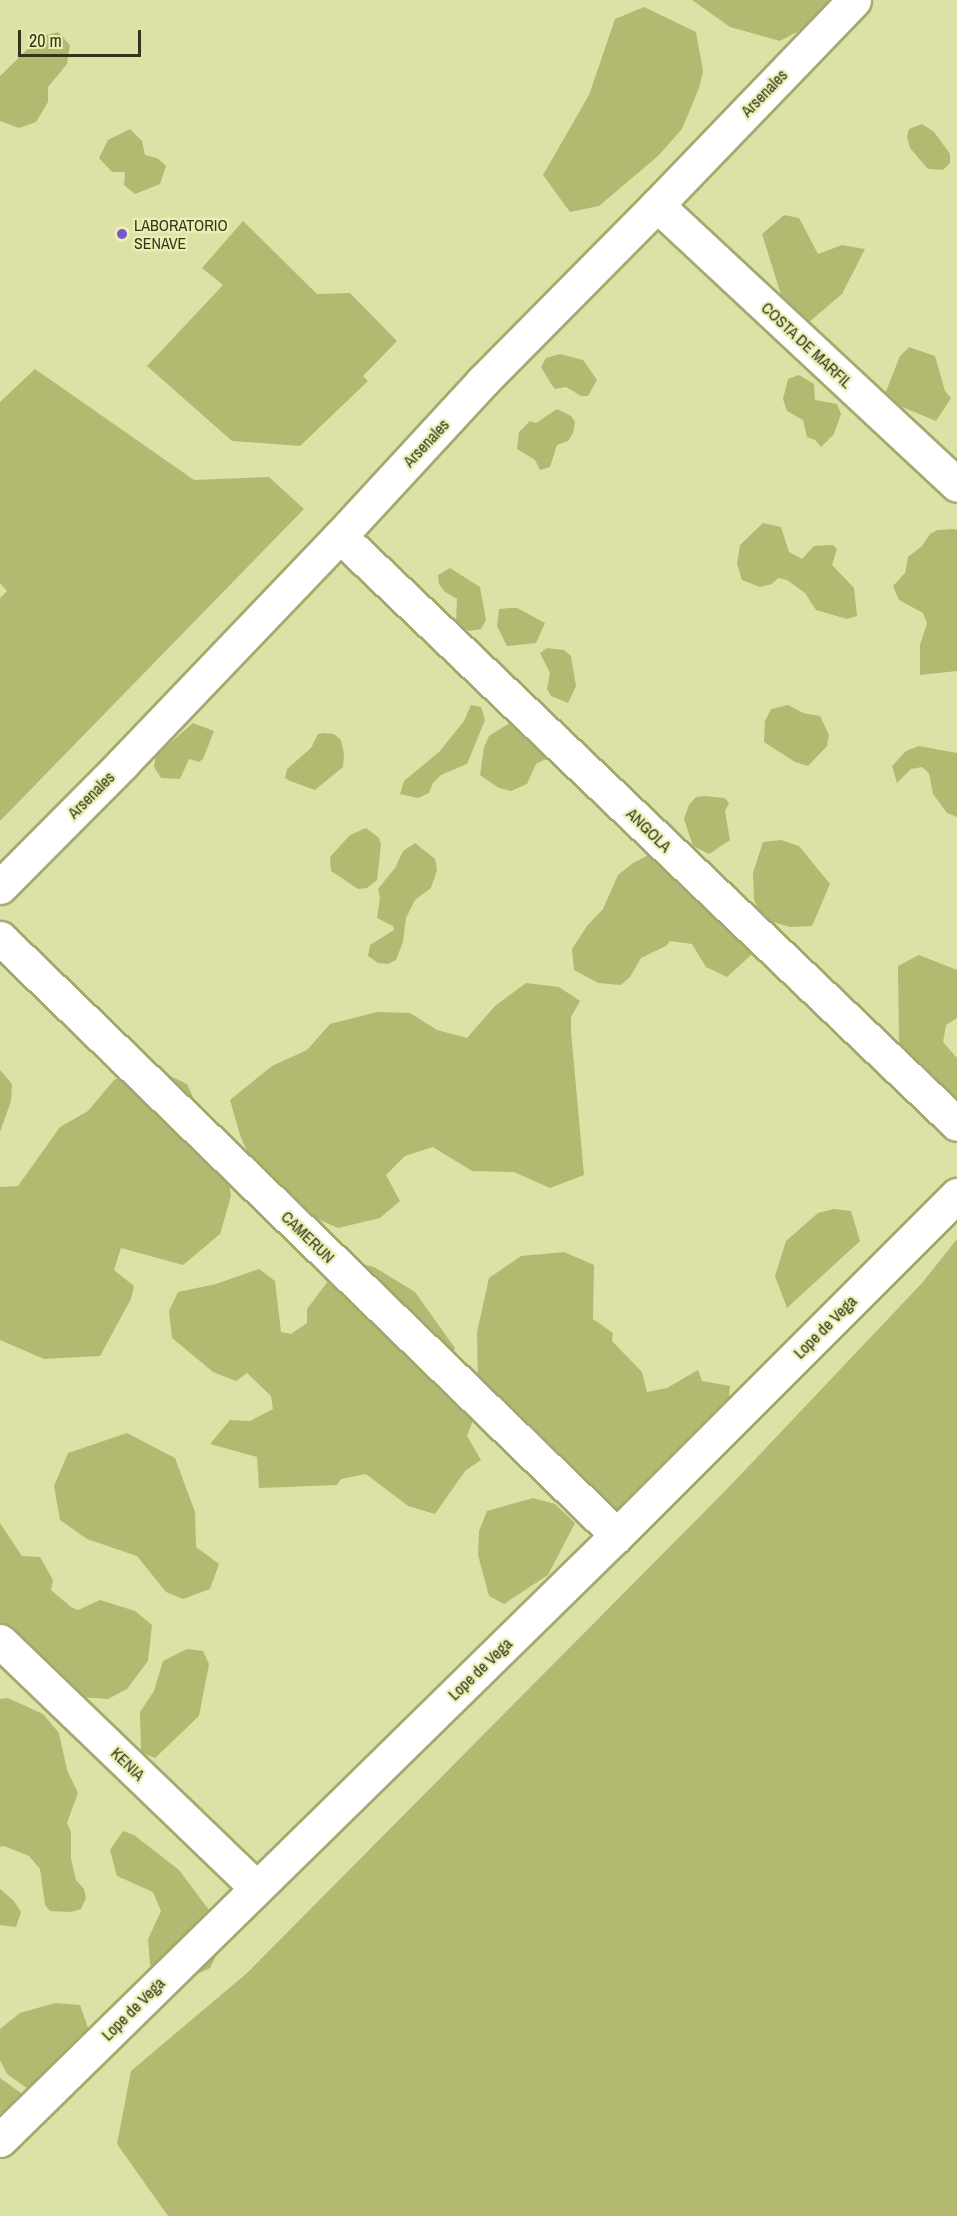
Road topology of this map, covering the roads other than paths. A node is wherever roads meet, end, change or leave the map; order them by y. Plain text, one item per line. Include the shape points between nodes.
1 (854, 0) edge
2 (657, 205) junction
3 (957, 485) edge
4 (340, 536) junction
5 (0, 886) edge
6 (0, 938) edge
7 (957, 1124) edge
8 (957, 1195) edge
9 (616, 1535) junction
10 (0, 1641) edge
11 (256, 1887) junction
12 (0, 2140) edge

1 - 2 street, Arsenales
2 - 3 street, COSTA DE MARFIL
2 - 4 street, Arsenales via 483,381
4 - 5 street, Arsenales
4 - 7 street, ANGOLA
6 - 9 street, CAMERUN
8 - 9 street, Lope de Vega
9 - 11 street, Lope de Vega
10 - 11 street, KENIA
11 - 12 street, Lope de Vega

